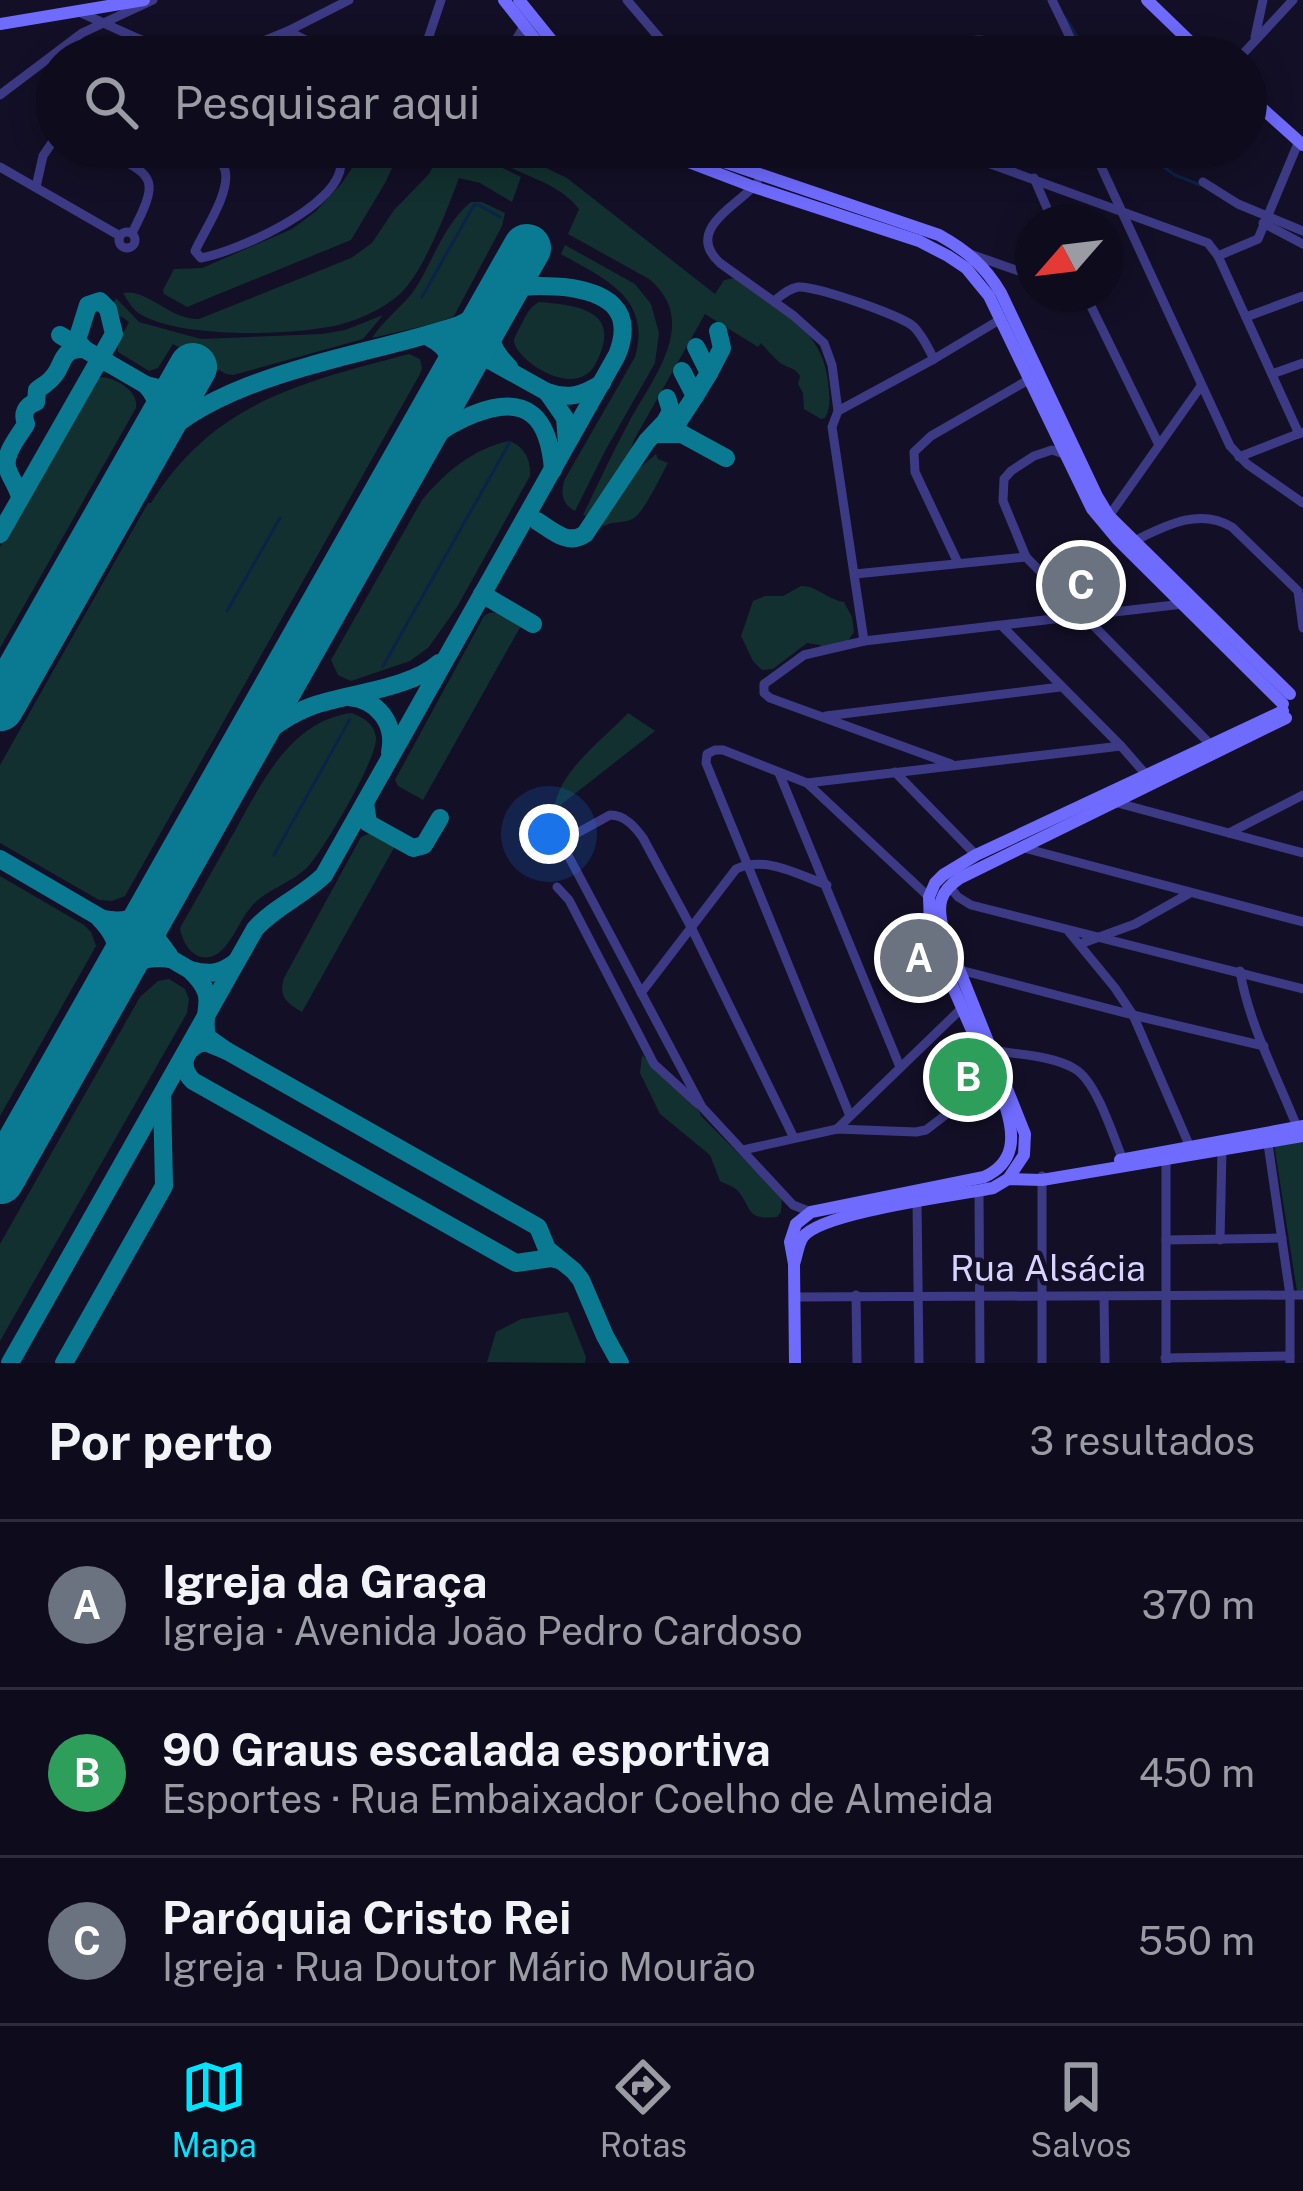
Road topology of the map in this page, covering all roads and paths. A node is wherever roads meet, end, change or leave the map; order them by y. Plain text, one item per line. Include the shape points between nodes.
1 (149, 0) edge
2 (349, 0) edge
3 (441, 0) edge
4 (504, 0) edge
5 (519, 0) edge
6 (627, 0) edge
7 (1052, 0) edge
8 (1263, 0) edge
9 (1293, 0) edge
10 (1154, 2) edge
11 (96, 3) edge
12 (78, 11) junction
13 (1259, 18) junction
14 (1274, 20) junction
15 (111, 22) junction
16 (0, 24) edge
17 (524, 26) junction
18 (288, 31) junction
19 (83, 36) edge
20 (130, 36) edge
21 (276, 36) edge
22 (298, 36) edge
23 (429, 36) edge
24 (518, 36) edge
25 (532, 36) edge
26 (548, 36) edge
27 (658, 36) edge
28 (1069, 36) edge
29 (1186, 36) edge
30 (1255, 36) edge
31 (1259, 36) edge
32 (36, 67) edge
33 (0, 95) edge
34 (1267, 113) edge
35 (1301, 143) edge
36 (0, 167) edge
37 (40, 168) edge
38 (136, 168) edge
39 (222, 168) edge
40 (341, 168) edge
41 (703, 168) edge
42 (716, 168) edge
43 (745, 168) edge
44 (1005, 168) edge
45 (1102, 168) edge
46 (711, 171) junction
47 (763, 175) junction
48 (1034, 178) junction
49 (1203, 182) dead end
50 (36, 187) junction
51 (754, 187) junction
52 (1046, 204) edge
53 (1106, 204) edge
54 (1120, 204) edge
55 (1123, 210) joint
56 (1265, 220) junction
57 (1303, 231) edge
58 (1281, 232) junction
59 (1258, 238) junction
60 (1303, 244) edge
61 (970, 254) junction
62 (1218, 256) junction
63 (1015, 268) edge
64 (1015, 272) edge
65 (996, 285) junction
66 (1303, 296) edge
67 (774, 302) junction
68 (1092, 312) edge
69 (1246, 317) junction
70 (1000, 319) junction
71 (934, 359) junction
72 (1303, 363) edge
73 (1272, 374) junction
74 (1030, 379) junction
75 (1201, 386) junction
76 (838, 411) junction
77 (1301, 433) edge
78 (1159, 445) junction
79 (1064, 454) junction
80 (1239, 457) junction
81 (1303, 503) edge
82 (1109, 516) junction
83 (1134, 541) junction
84 (1026, 557) junction
85 (958, 563) junction
86 (855, 574) junction
87 (1300, 591) edge
88 (1067, 600) junction
89 (1184, 604) junction
90 (1108, 614) junction
91 (1083, 616) junction
92 (1063, 618) junction
93 (1002, 626) junction
94 (1303, 628) edge
95 (1100, 632) junction
96 (864, 641) junction
97 (1060, 687) junction
98 (1291, 707) edge
99 (821, 717) junction
100 (1210, 744) junction
101 (1121, 746) junction
102 (905, 747) junction
103 (923, 754) junction
104 (951, 764) junction
105 (924, 768) junction
106 (901, 771) junction
107 (779, 773) junction
108 (1149, 778) junction
109 (807, 782) junction
110 (1303, 795) edge
111 (1114, 802) junction
112 (1052, 833) junction
113 (1229, 833) junction
114 (1022, 847) junction
115 (1303, 853) edge
116 (1050, 854) junction
117 (976, 855) junction
118 (745, 865) junction
119 (827, 884) junction
120 (949, 886) junction
121 (557, 887) dead end
122 (1190, 893) junction
123 (929, 896) junction
124 (603, 922) junction
125 (1303, 922) edge
126 (1135, 924) junction
127 (691, 927) junction
128 (1065, 928) junction
129 (585, 931) junction
130 (1097, 938) junction
131 (1080, 944) junction
132 (1133, 947) junction
133 (960, 970) junction
134 (1240, 971) junction
135 (1256, 977) junction
136 (1115, 988) junction
137 (1243, 988) junction
138 (1303, 989) edge
139 (641, 993) junction
140 (1104, 1007) junction
141 (962, 1008) junction
142 (1133, 1016) junction
143 (1157, 1020) junction
144 (1264, 1046) junction
145 (992, 1050) junction
146 (1150, 1051) junction
147 (900, 1067) junction
148 (992, 1078) junction
149 (702, 1107) junction
150 (850, 1116) junction
151 (837, 1129) junction
152 (1301, 1130) edge
153 (1267, 1137) junction
154 (794, 1138) junction
155 (1190, 1147) junction
156 (743, 1150) junction
157 (1222, 1150) junction
158 (1123, 1160) junction
159 (1166, 1162) junction
160 (1008, 1169) junction
161 (1042, 1177) junction
162 (979, 1191) junction
163 (917, 1202) junction
164 (793, 1205) junction
165 (811, 1212) junction
166 (814, 1228) junction
167 (799, 1232) junction
168 (1282, 1238) junction
169 (1166, 1240) junction
170 (1220, 1240) junction
171 (856, 1295) junction
172 (919, 1295) junction
173 (1165, 1295) junction
174 (1289, 1295) junction
175 (1303, 1295) edge
176 (979, 1296) junction
177 (1103, 1296) junction
178 (794, 1297) junction
179 (1041, 1297) junction
180 (1166, 1360) edge
181 (1290, 1360) edge
182 (795, 1363) edge
183 (857, 1363) edge
184 (920, 1363) edge
185 (980, 1363) edge
186 (1042, 1363) edge
187 (1105, 1363) edge

1 - 11 main road
1 - 15 street
2 - 18 street
3 - 23 street
4 - 17 main road
5 - 26 main road
6 - 27 street
7 - 28 street
8 - 13 street
9 - 14 street
10 - 29 main road
11 - 12 main road
11 - 15 street
12 - 15 street
12 - 16 main road
13 - 14 street
13 - 30 street
14 - 31 street
15 - 19 street
15 - 20 street
17 - 24 street
17 - 25 main road
18 - 21 street
18 - 22 street
32 - 33 street
34 - 35 main road
35 - 56 street
36 - 50 street
37 - 50 street
38 - 50 street via 151,194 126,234
39 - 40 street via 220,201 197,256 292,222
41 - 46 main road
42 - 46 street
43 - 47 main road
44 - 48 street
45 - 54 street
46 - 51 main road
47 - 51 street
47 - 61 main road
48 - 52 street
48 - 53 street
49 - 56 street
51 - 67 street via 711,225 706,242 712,256
51 - 70 main road via 948,256 978,280
55 - 62 street via 1208,243
55 - 75 street
56 - 57 street
56 - 58 street
56 - 59 street
58 - 59 street
58 - 60 street
59 - 62 street
61 - 63 street
61 - 65 main road
62 - 69 street
64 - 65 street
65 - 82 main road
66 - 69 street
67 - 71 street via 792,289 814,288 893,315 916,328
67 - 76 street via 824,344
68 - 78 street
69 - 73 street
70 - 71 street
70 - 74 main road
71 - 76 street
72 - 73 street
73 - 77 street
74 - 79 main road
74 - 85 street via 914,452 915,472
75 - 78 street
75 - 80 street
76 - 86 street via 832,427
77 - 80 street
78 - 82 street
79 - 84 street via 1034,456 1004,479 1006,514
79 - 89 main road via 1103,523
80 - 81 street
82 - 83 main road
83 - 87 street via 1184,520 1215,518
83 - 98 main road
84 - 85 street
84 - 88 street
85 - 86 street
86 - 96 street
87 - 94 street
88 - 91 street
88 - 92 street
89 - 90 street
89 - 98 main road
90 - 91 street
90 - 95 street
91 - 92 street
91 - 95 street
92 - 93 street
93 - 96 street
93 - 97 street
95 - 100 street
96 - 99 street via 804,655 764,684 770,698
97 - 99 street
97 - 101 street
98 - 100 main road
98 - 108 main road
99 - 102 street
100 - 108 main road
101 - 104 street
101 - 108 street
102 - 103 street
102 - 106 street via 911,760
103 - 104 street
103 - 105 street
104 - 105 street
105 - 106 street
106 - 109 street
106 - 117 street
107 - 109 street
107 - 118 street via 723,750 707,754
107 - 119 street
108 - 111 main road
108 - 117 main road
109 - 123 street
110 - 113 street
111 - 112 main road
111 - 113 street
112 - 114 main road
112 - 116 street
113 - 115 street
114 - 116 street
114 - 120 main road
116 - 122 street
117 - 123 main road via 943,874
118 - 119 street
118 - 127 street
118 - 150 street
119 - 147 street
120 - 128 street via 971,905
120 - 133 main road via 940,915
121 - 129 street
122 - 125 street
122 - 126 street
123 - 141 main road via 930,925
124 - 127 street via 561,842 616,815 635,827
124 - 129 street
124 - 139 street
126 - 130 street
126 - 132 street
127 - 139 street
127 - 154 street
128 - 130 street
128 - 131 street
129 - 149 street via 653,1064
130 - 131 street
130 - 132 street
131 - 136 street
132 - 134 street
133 - 140 street
133 - 145 main road
134 - 135 street
134 - 137 street
135 - 137 street
135 - 138 street
136 - 140 street
136 - 142 street
137 - 144 street
139 - 149 street
140 - 142 street
141 - 147 street
141 - 148 main road
142 - 143 street
142 - 146 street
143 - 144 street
143 - 146 street via 1145,1030
144 - 152 street
145 - 158 street via 1083,1075
145 - 160 main road via 1027,1144
146 - 155 street
147 - 150 street
148 - 151 street via 926,1130
148 - 160 main road via 1012,1127
149 - 156 street
150 - 151 street
151 - 154 street
152 - 153 main road
153 - 155 main road
153 - 157 main road
153 - 168 street
154 - 156 street
155 - 158 main road
156 - 164 street
157 - 159 main road
157 - 170 street
158 - 161 main road
159 - 161 main road
159 - 169 street
160 - 161 main road
160 - 162 main road via 993,1188
160 - 165 main road
161 - 179 street
162 - 163 main road
162 - 176 street
163 - 166 main road
163 - 172 street
164 - 165 street
164 - 167 street
165 - 166 main road
165 - 167 main road
166 - 167 main road
167 - 178 main road via 790,1242
168 - 170 street
168 - 174 street
169 - 170 street
169 - 173 street
171 - 172 street, Rua Alsácia
171 - 178 street, Rua Alsácia
171 - 183 street
172 - 176 street, Rua Alsácia
172 - 184 street
173 - 174 street, Rua Alsácia
173 - 177 street, Rua Alsácia
173 - 180 street
174 - 175 street, Rua Alsácia
174 - 181 street
176 - 179 street, Rua Alsácia
176 - 185 street
177 - 179 street, Rua Alsácia
177 - 187 street
178 - 182 main road
179 - 186 street
180 - 181 street

